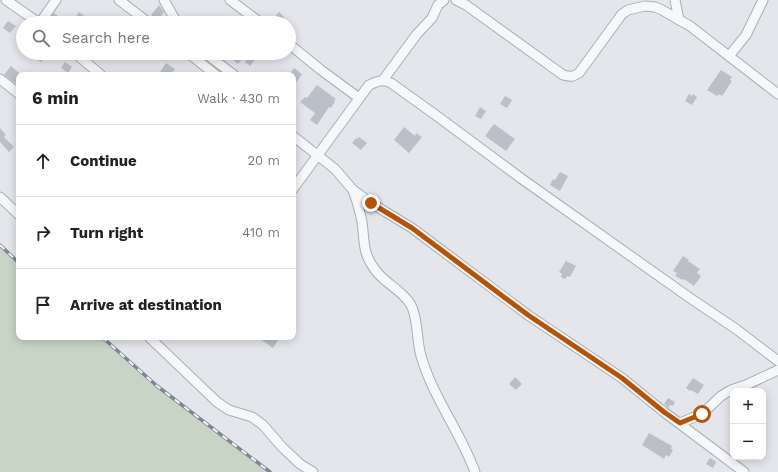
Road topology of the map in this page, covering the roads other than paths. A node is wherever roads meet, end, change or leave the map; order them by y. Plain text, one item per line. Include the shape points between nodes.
1 (6, 0) edge
2 (56, 0) edge
3 (119, 0) edge
4 (164, 0) edge
5 (230, 0) edge
6 (444, 0) edge
7 (456, 0) edge
8 (675, 0) edge
9 (763, 0) edge
10 (29, 16) edge
11 (44, 16) edge
12 (140, 16) edge
13 (173, 16) edge
14 (252, 16) edge
15 (679, 20) junction
16 (296, 50) edge
17 (729, 56) junction
18 (83, 60) edge
19 (197, 60) edge
20 (214, 60) edge
21 (97, 72) edge
22 (212, 72) edge
23 (230, 72) edge
24 (0, 79) edge
25 (383, 80) junction
26 (16, 92) edge
27 (778, 94) edge
28 (358, 98) junction
29 (296, 138) edge
30 (317, 155) junction
31 (296, 185) edge
32 (353, 190) junction
33 (0, 197) edge
34 (16, 212) edge
35 (152, 340) edge
36 (778, 361) edge
37 (778, 370) edge
38 (680, 423) junction
39 (313, 472) edge
40 (475, 472) edge
41 (744, 472) edge

1 - 10 street
2 - 11 street
3 - 12 street
4 - 13 street
5 - 14 street
6 - 25 street
7 - 15 street via 569,77 579,73 622,14 628,10 645,6 655,7
8 - 15 street
9 - 17 street via 746,35
15 - 17 street
16 - 28 street
17 - 27 street
18 - 21 street
19 - 22 street
20 - 23 street
24 - 26 street
25 - 28 street via 369,85
25 - 36 street via 438,116 540,192
28 - 30 street
29 - 30 street
30 - 31 street
30 - 32 street via 335,169
32 - 38 street via 412,228 522,311 622,378
32 - 40 street via 360,211 365,251 376,271 411,305 422,360 436,395
33 - 34 street
35 - 39 street via 217,402 229,410 252,417 263,425 300,464
37 - 38 street via 731,390 702,414
38 - 41 street

